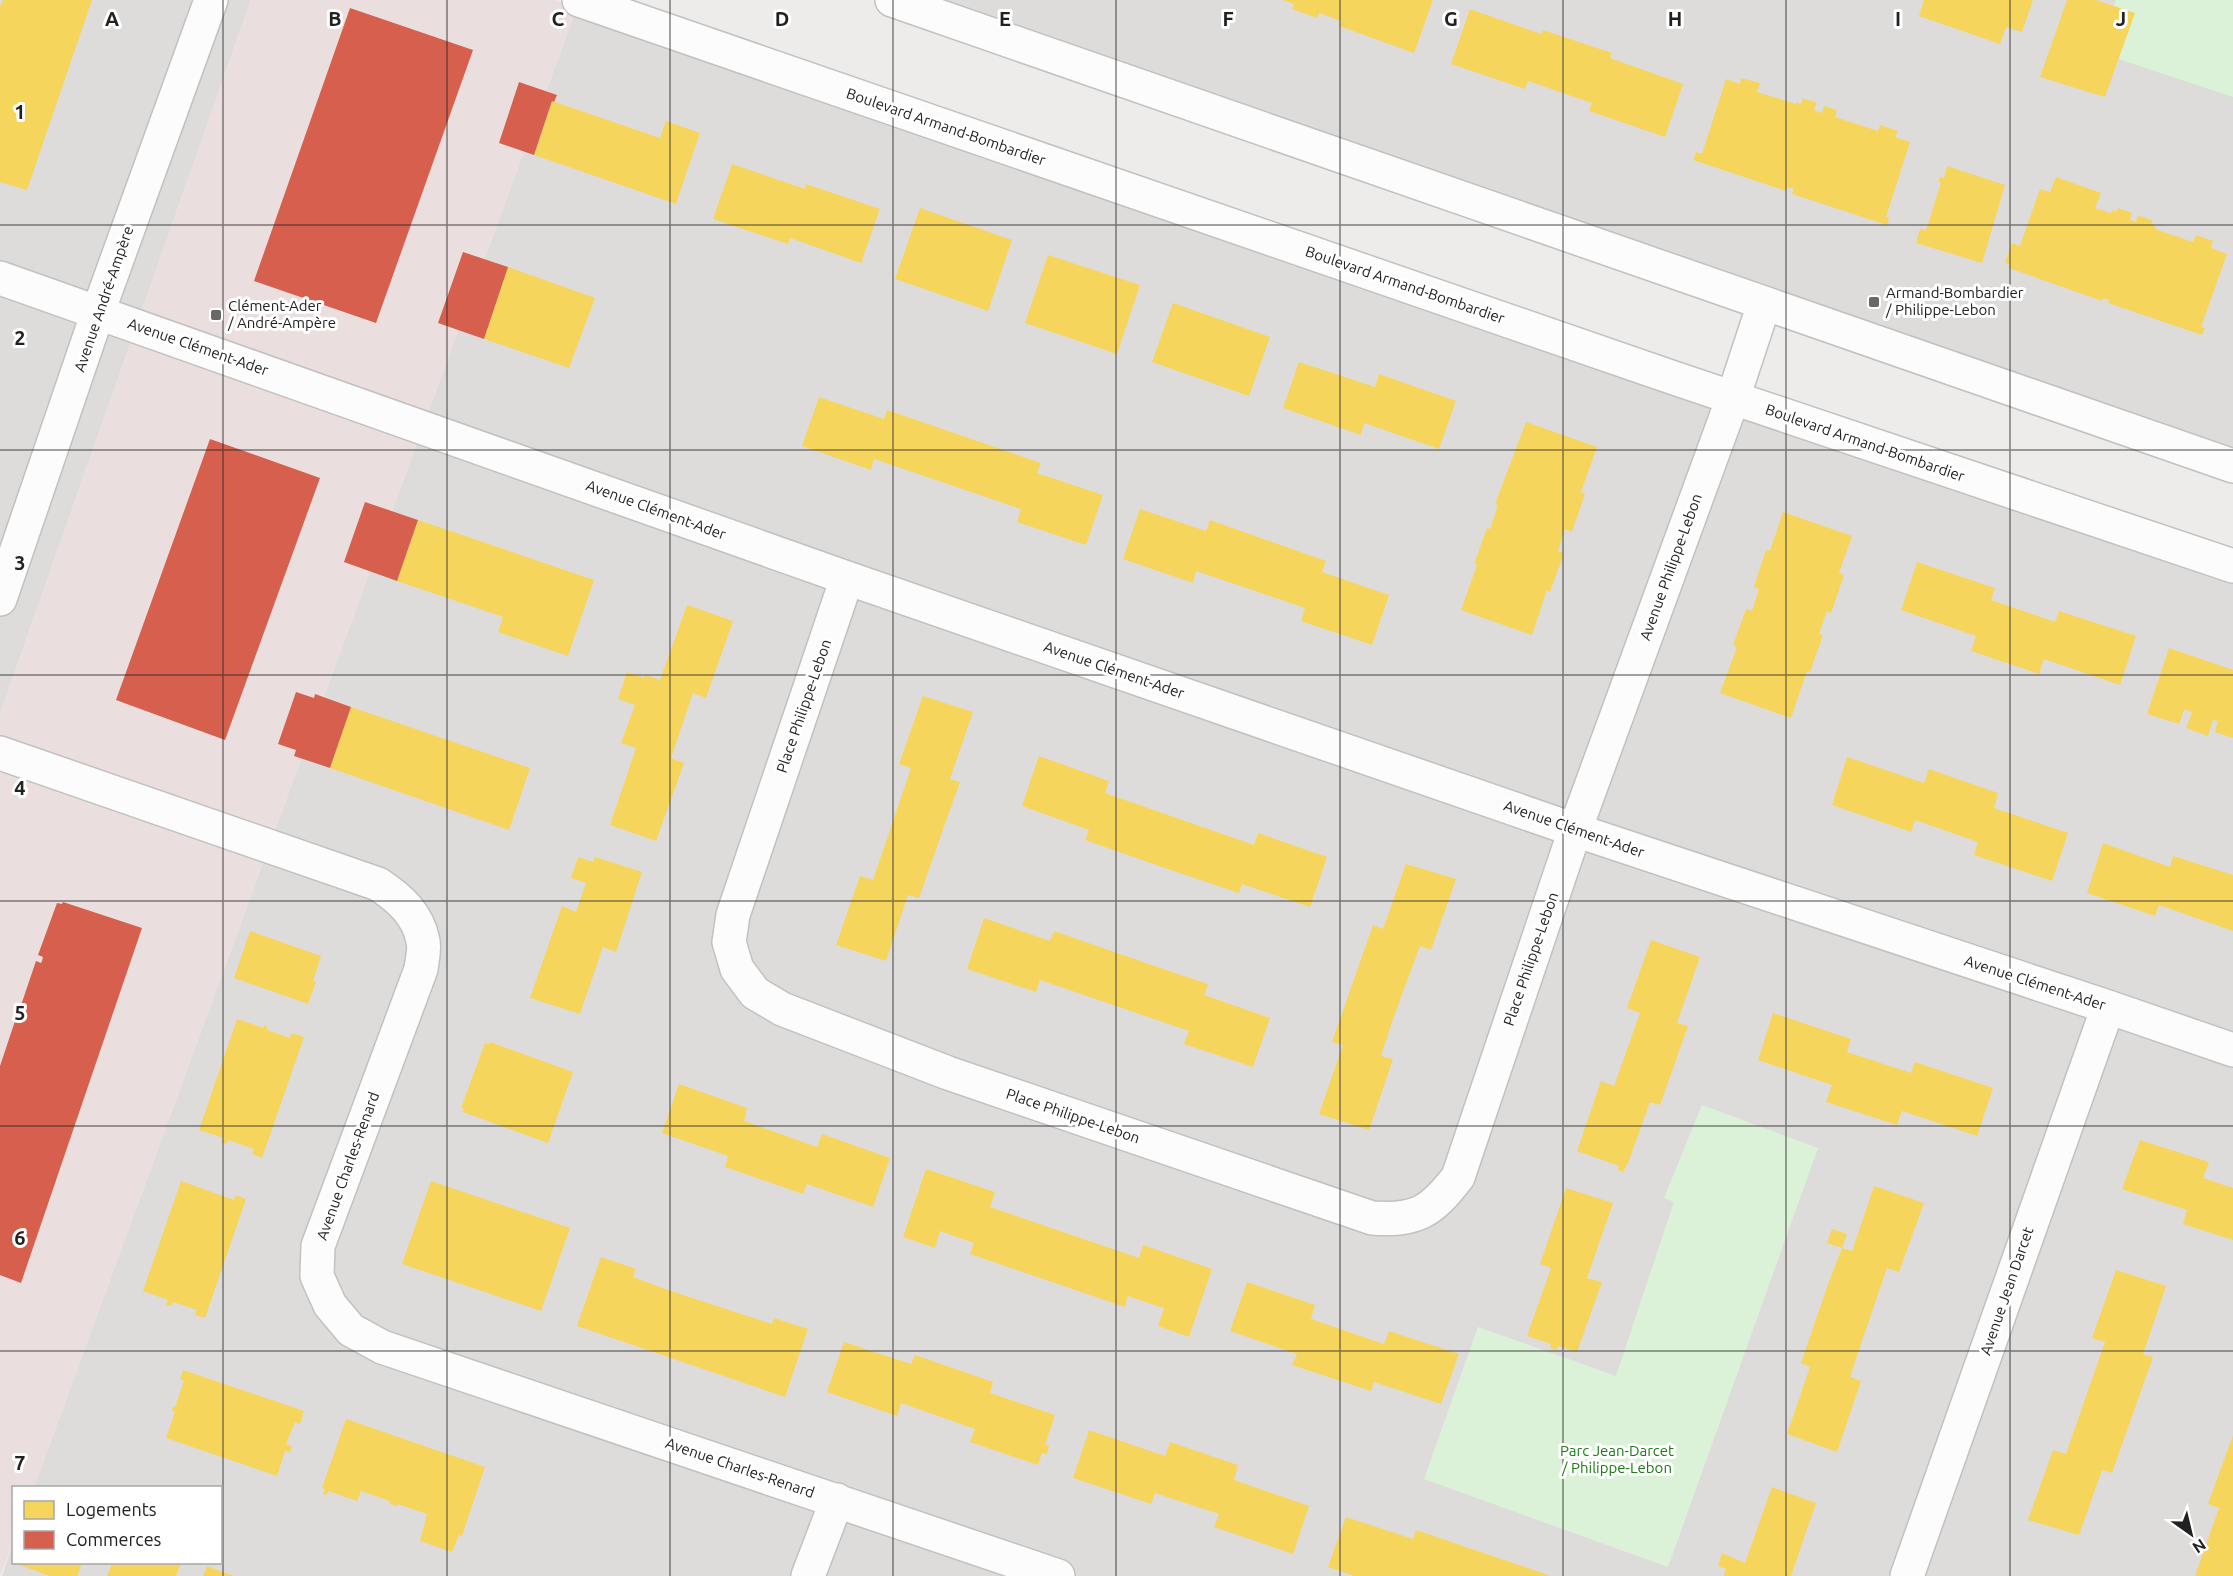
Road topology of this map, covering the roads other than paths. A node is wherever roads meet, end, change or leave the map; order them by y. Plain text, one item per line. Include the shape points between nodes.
1 (210, 0) edge
2 (579, 0) edge
3 (892, 0) edge
4 (0, 278) edge
5 (1764, 303) junction
6 (98, 312) junction
7 (1732, 398) junction
8 (2233, 466) edge
9 (2233, 566) edge
10 (847, 578) junction
11 (0, 599) edge
12 (0, 753) edge
13 (1575, 830) junction
14 (2108, 1007) junction
15 (2233, 1050) edge
16 (837, 1500) junction
17 (808, 1576) edge
18 (1058, 1576) edge
19 (1907, 1576) edge

1 - 6 street, Avenue André-Ampère
2 - 7 street, Boulevard Armand-Bombardier
3 - 5 street
4 - 6 street, Avenue Clément-Ader
5 - 7 street, Avenue Philippe-Lebon
5 - 8 street
6 - 10 street, Avenue Clément-Ader
6 - 11 street, Avenue André-Ampère
7 - 9 street, Boulevard Armand-Bombardier
7 - 13 street, Avenue Philippe-Lebon
10 - 13 street, Avenue Clément-Ader
10 - 13 street, Place Philippe-Lebon via 733,915 729,942 737,969 755,993 782,1009 948,1073 1372,1218 1397,1220 1423,1212 1458,1177
12 - 16 street, Avenue Charles-Renard via 378,884 400,898 417,921 424,942 422,969 318,1245 317,1276 330,1305 351,1330 382,1347
13 - 14 street, Avenue Clément-Ader
14 - 15 street, Avenue Clément-Ader
14 - 19 street, Avenue Jean Darcet
16 - 17 street
16 - 18 street, Avenue Charles-Renard

